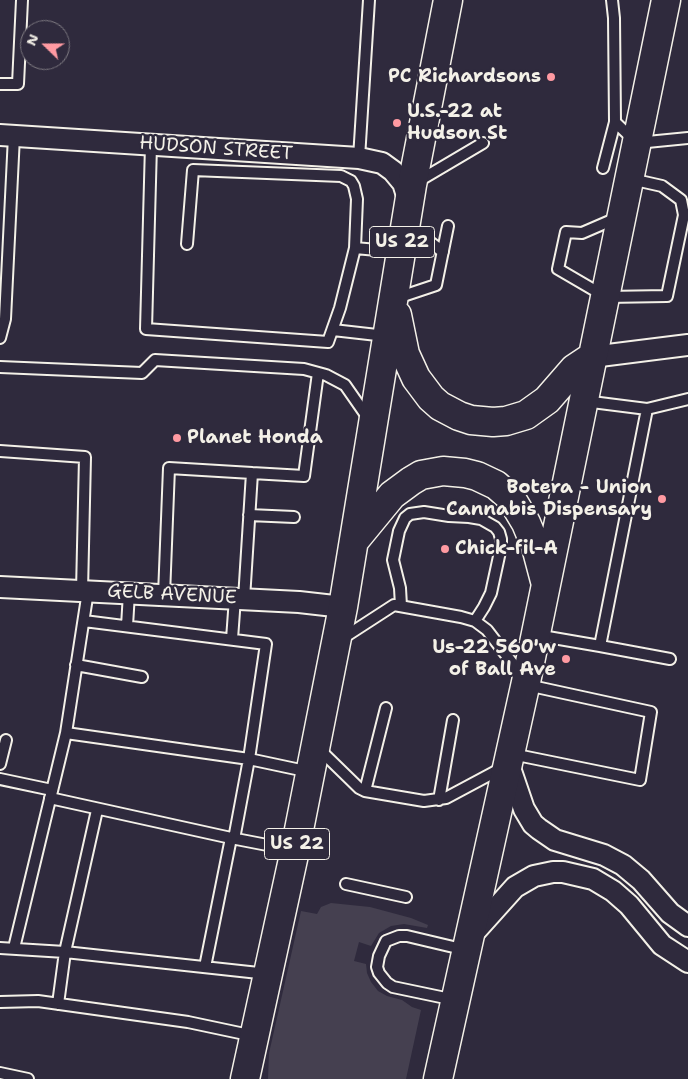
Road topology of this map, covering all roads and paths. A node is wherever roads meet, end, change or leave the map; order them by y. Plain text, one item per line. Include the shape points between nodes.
1 (22, 0) edge
2 (369, 0) edge
3 (430, 0) edge
4 (448, 0) edge
5 (612, 0) edge
6 (666, 0) edge
7 (441, 32) junction
8 (0, 84) edge
9 (615, 122) junction
10 (7, 135) edge
11 (688, 138) edge
12 (482, 143) dead end
13 (637, 143) junction
14 (151, 144) junction
15 (359, 158) junction
16 (603, 168) dead end
17 (630, 178) junction
18 (0, 188) edge
19 (12, 188) junction
20 (409, 203) junction
21 (622, 216) junction
22 (448, 226) dead end
23 (187, 244) dead end
24 (355, 248) junction
25 (400, 252) junction
26 (443, 252) junction
27 (4, 265) edge
28 (606, 297) junction
29 (394, 299) junction
30 (333, 330) junction
31 (387, 336) junction
32 (0, 338) edge
33 (688, 344) edge
34 (592, 357) junction
35 (0, 367) edge
36 (318, 373) junction
37 (688, 399) edge
38 (584, 400) junction
39 (647, 409) junction
40 (373, 424) junction
41 (0, 452) edge
42 (252, 472) junction
43 (249, 515) junction
44 (294, 517) dead end
45 (354, 542) junction
46 (546, 585) junction
47 (0, 587) edge
48 (85, 591) junction
49 (130, 593) junction
50 (164, 595) junction
51 (240, 599) junction
52 (400, 606) junction
53 (343, 607) junction
54 (84, 621) junction
55 (475, 621) junction
56 (127, 626) junction
57 (536, 635) junction
58 (232, 639) junction
59 (336, 643) junction
60 (600, 646) junction
61 (670, 659) dead end
62 (76, 665) junction
63 (142, 677) dead end
64 (526, 683) junction
65 (386, 708) dead end
66 (453, 720) dead end
67 (66, 733) junction
68 (6, 740) dead end
69 (249, 759) junction
70 (314, 759) junction
71 (510, 759) junction
72 (0, 764) edge
73 (0, 778) edge
74 (365, 790) junction
75 (51, 794) junction
76 (439, 800) junction
77 (97, 810) junction
78 (232, 838) junction
79 (295, 850) junction
80 (346, 884) dead end
81 (406, 897) dead end
82 (688, 926) edge
83 (469, 944) junction
84 (0, 948) edge
85 (14, 948) junction
86 (65, 952) junction
87 (688, 962) edge
88 (205, 967) junction
89 (269, 974) junction
90 (456, 1000) junction
91 (0, 1002) edge
92 (58, 1004) junction
93 (254, 1041) junction
94 (0, 1073) edge
95 (28, 1079) edge
96 (245, 1079) edge
97 (261, 1079) edge
98 (438, 1079) edge

1 - 8 lane via 18,84
2 - 15 lane
3 - 7 highway
4 - 7 highway, US 22
5 - 9 lane
6 - 13 highway
7 - 20 highway, US 22
9 - 13 lane
9 - 16 lane
10 - 14 street, HUDSON STREET
10 - 19 lane
11 - 13 lane
12 - 20 lane
13 - 17 highway
14 - 15 street, HUDSON STREET
14 - 30 lane via 146,329 328,342
15 - 20 street, HUDSON STREET via 382,163 393,171 403,183
17 - 21 highway
17 - 28 lane via 662,186 681,200 684,215 667,296
18 - 19 lane
19 - 27 lane
20 - 25 highway, US 22
20 - 26 lane
21 - 28 highway
21 - 28 lane via 582,233 566,232 558,268
22 - 26 lane
23 - 24 lane via 193,170 341,176 351,181 357,198
24 - 25 lane
24 - 30 lane
25 - 29 highway, US 22
26 - 29 lane via 436,285
27 - 32 lane via 6,319
28 - 34 highway
29 - 31 highway, US 22
29 - 34 highway via 405,354 416,378 440,406 465,418 493,422 526,415 547,400 574,369
30 - 31 lane
31 - 40 highway, US 22
33 - 34 street
34 - 38 highway
35 - 36 lane via 142,373 155,360 304,369
36 - 40 lane via 345,385
36 - 42 lane via 304,476
37 - 39 lane
38 - 39 lane
38 - 46 highway
39 - 60 lane
40 - 45 highway, US 22
41 - 48 lane via 85,456
42 - 43 lane
42 - 50 lane via 169,468
43 - 44 lane
43 - 51 lane
45 - 46 highway via 392,496 411,481 443,471 466,473 496,485 517,505 536,547
45 - 53 highway, US 22
46 - 57 highway
47 - 48 street, GELB AVENUE
48 - 49 street, GELB AVENUE
48 - 54 lane
49 - 50 street, GELB AVENUE
49 - 56 lane
50 - 51 street, GELB AVENUE
51 - 53 street, GELB AVENUE
51 - 58 lane
52 - 55 lane
52 - 55 lane via 400,588 393,560 405,518 424,512 481,519 499,532 501,547 491,593
52 - 59 lane via 387,608
53 - 59 highway, US 22
54 - 56 lane
54 - 62 lane
55 - 64 lane via 487,630
56 - 58 lane
57 - 60 lane
57 - 64 highway
58 - 69 lane via 266,644
59 - 70 highway, US 22
60 - 61 lane
62 - 63 lane
62 - 67 lane
64 - 71 highway
64 - 71 lane via 651,712 640,780
65 - 74 lane
66 - 76 lane
67 - 69 lane
67 - 75 lane
68 - 72 lane
69 - 70 lane
69 - 78 lane
70 - 74 lane
70 - 79 highway, US 22
71 - 76 lane via 453,795
71 - 82 street via 524,809 539,830 555,840 604,855 623,865 670,913
71 - 83 highway
73 - 75 lane
74 - 76 lane via 424,801
75 - 77 lane
75 - 85 lane
77 - 78 lane
77 - 86 lane
78 - 79 lane
78 - 88 lane
79 - 89 highway, US 22
80 - 81 lane
83 - 87 street via 515,887 534,876 563,872 588,878 613,891 630,905 662,944
83 - 90 highway
83 - 90 lane via 400,936 386,942 379,956 379,973 393,987
84 - 85 lane
85 - 86 lane
86 - 88 lane
86 - 92 lane
88 - 89 lane
89 - 93 highway, US 22
90 - 98 highway
91 - 92 lane
92 - 93 lane via 188,1022
93 - 96 highway, US 22
93 - 97 highway
94 - 95 lane

